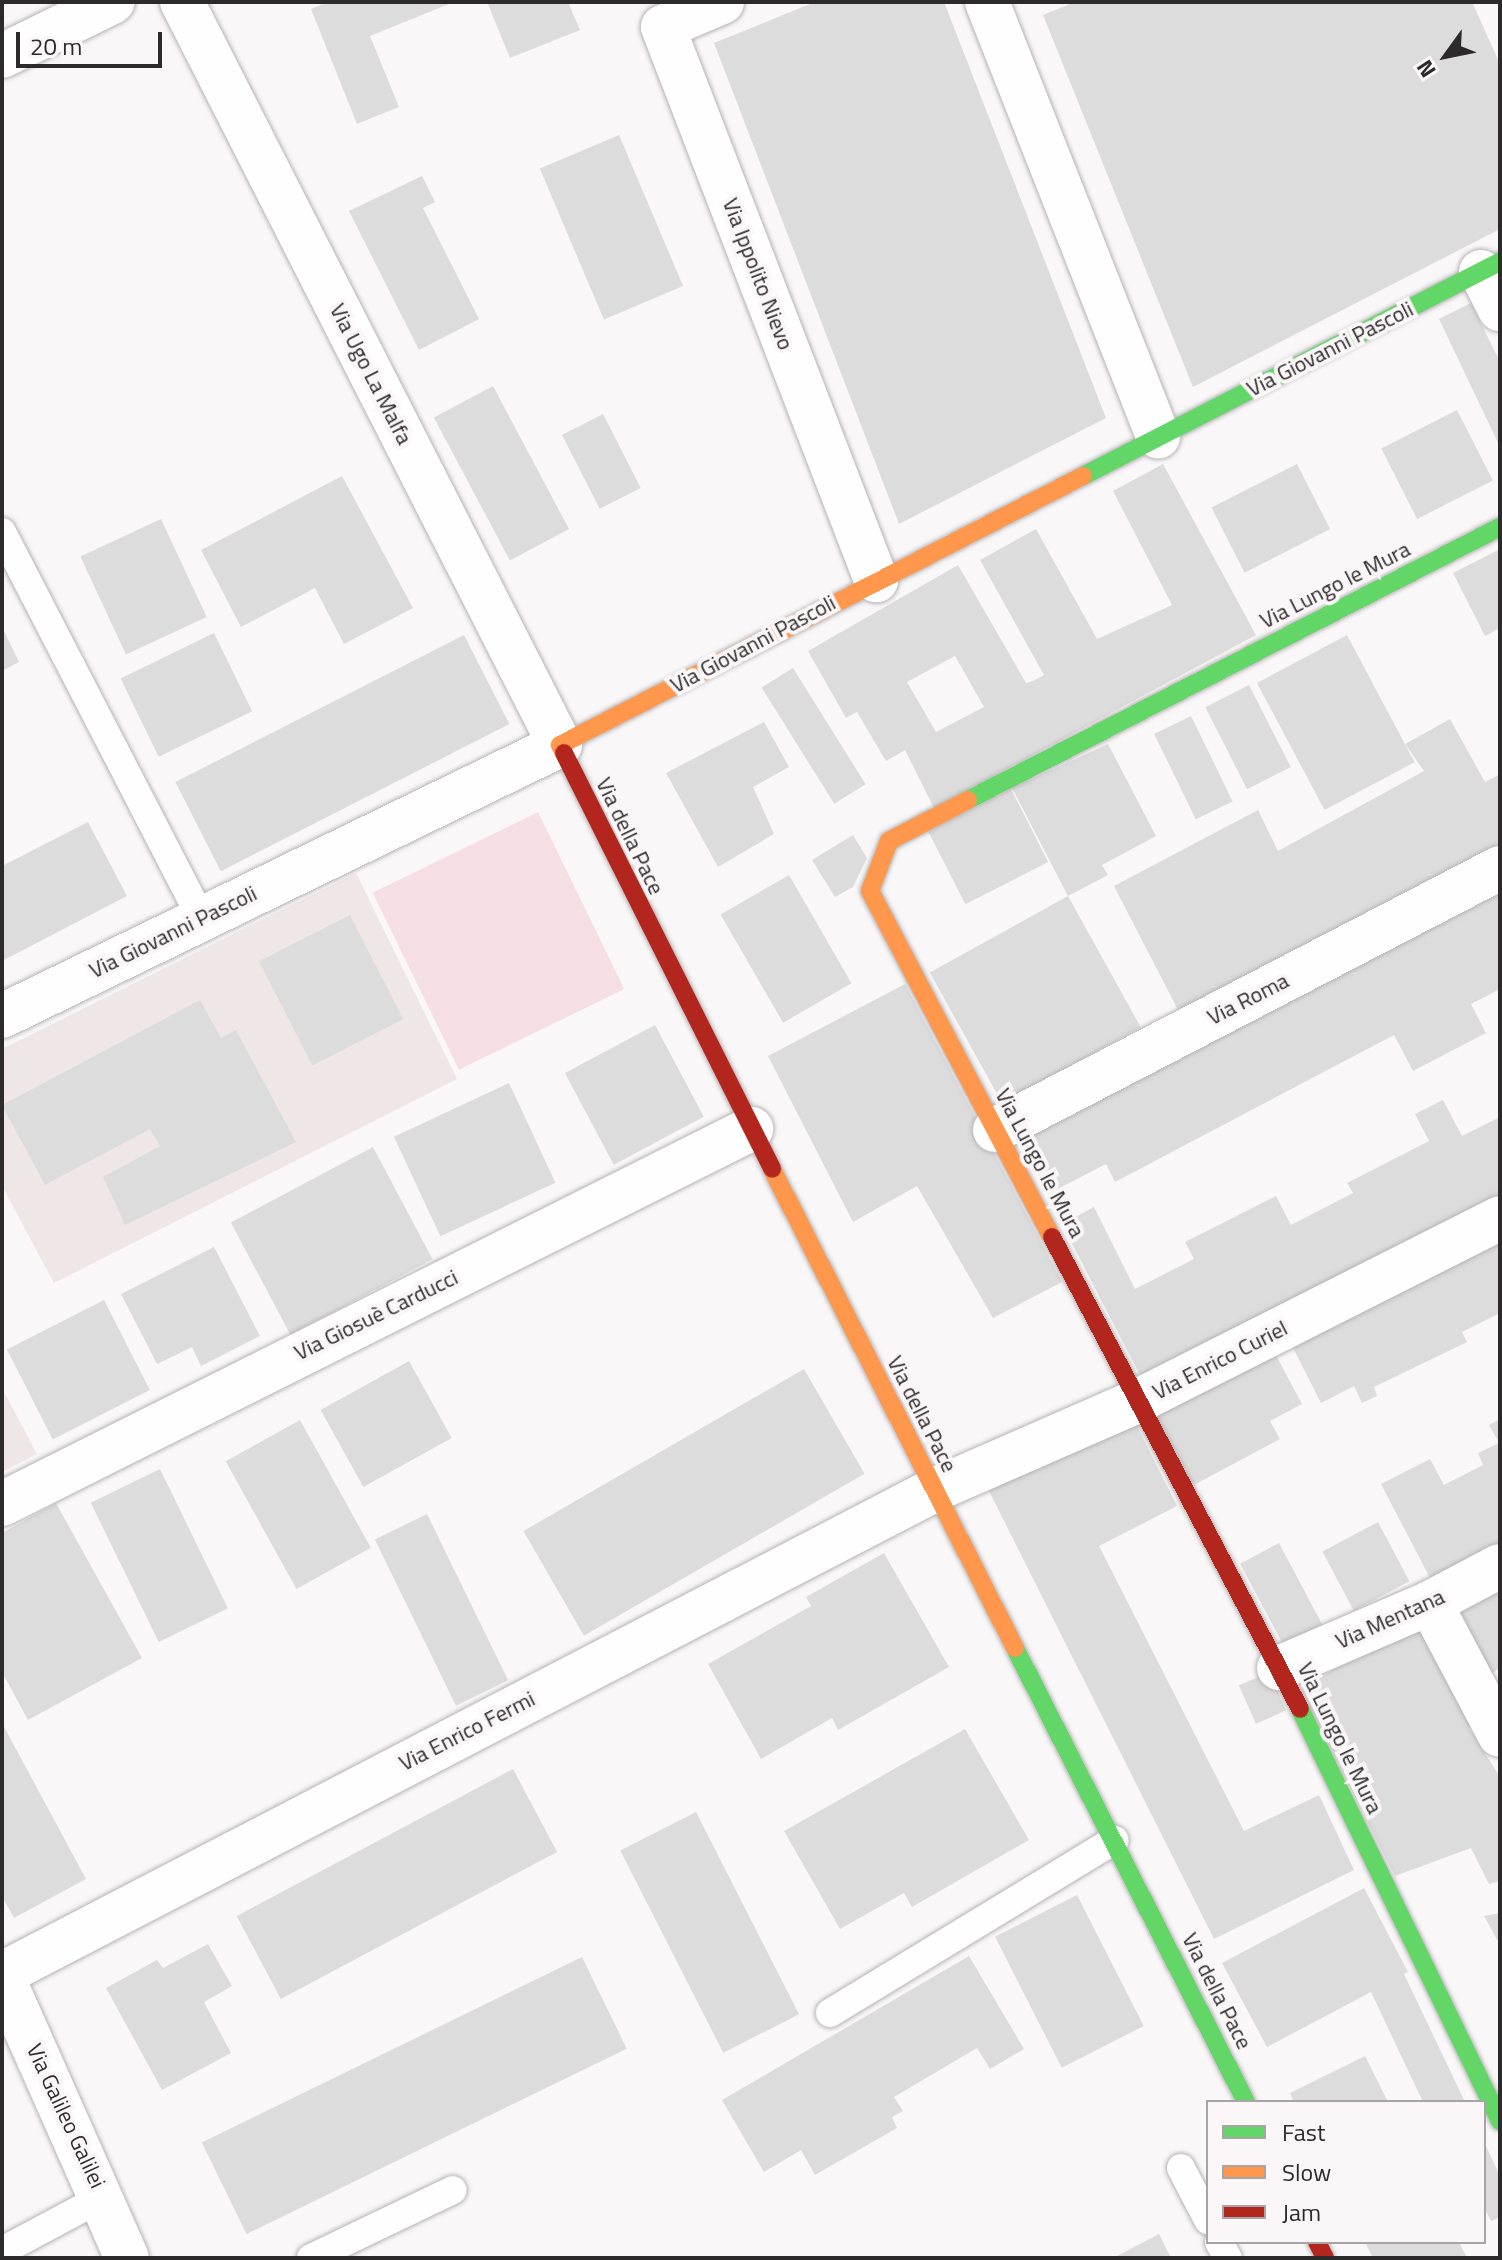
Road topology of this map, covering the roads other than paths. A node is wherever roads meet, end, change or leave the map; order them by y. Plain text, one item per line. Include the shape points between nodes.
1 (112, 2) edge
2 (182, 2) edge
3 (722, 2) edge
4 (987, 2) edge
5 (2, 56) edge
6 (1494, 281) edge
7 (1158, 437) junction
8 (1500, 527) edge
9 (2, 532) edge
10 (876, 580) junction
11 (560, 745) junction
12 (1500, 868) edge
13 (201, 917) junction
14 (2, 1016) edge
15 (751, 1129) junction
16 (995, 1130) junction
17 (1500, 1218) edge
18 (1138, 1401) junction
19 (934, 1490) junction
20 (2, 1504) edge
21 (1500, 1566) edge
22 (1430, 1603) junction
23 (1279, 1668) junction
24 (1500, 1735) edge
25 (1114, 1840) junction
26 (2, 1975) edge
27 (830, 2013) dead end
28 (1245, 2100) edge
29 (1500, 2121) edge
30 (1181, 2168) dead end
31 (453, 2190) dead end
32 (103, 2197) junction
33 (1206, 2216) edge
34 (2, 2251) edge
35 (127, 2258) edge
36 (311, 2258) edge

1 - 5 street
2 - 11 street, Via Ugo La Malfa
3 - 10 street, Via Ippolito Nievo via 663,27
4 - 7 street
6 - 7 main road, Via Giovanni Pascoli
7 - 10 main road, Via Giovanni Pascoli
8 - 16 main road, Via Lungo le Mura via 889,841 870,891
9 - 13 lane
10 - 11 main road, Via Giovanni Pascoli
11 - 13 street, Via Giovanni Pascoli
11 - 15 main road, Via della Pace
12 - 16 street, Via Roma
13 - 14 street, Via Giovanni Pascoli
15 - 19 main road, Via della Pace
15 - 20 street, Via Giosuè Carducci
16 - 18 main road, Via Lungo le Mura
17 - 18 street, Via Enrico Curiel
18 - 19 street, Via Enrico Curiel
18 - 23 main road, Via Lungo le Mura
19 - 25 main road, Via della Pace
19 - 26 street, Via Enrico Fermi
21 - 22 street, Via Mentana
22 - 23 street, Via Mentana
22 - 24 street
23 - 29 main road, Via Lungo le Mura
25 - 27 lane
25 - 28 main road, Via della Pace
26 - 32 street, Via Galileo Galilei
30 - 33 lane
31 - 36 lane
32 - 34 lane
32 - 35 street, Via Galileo Galilei

